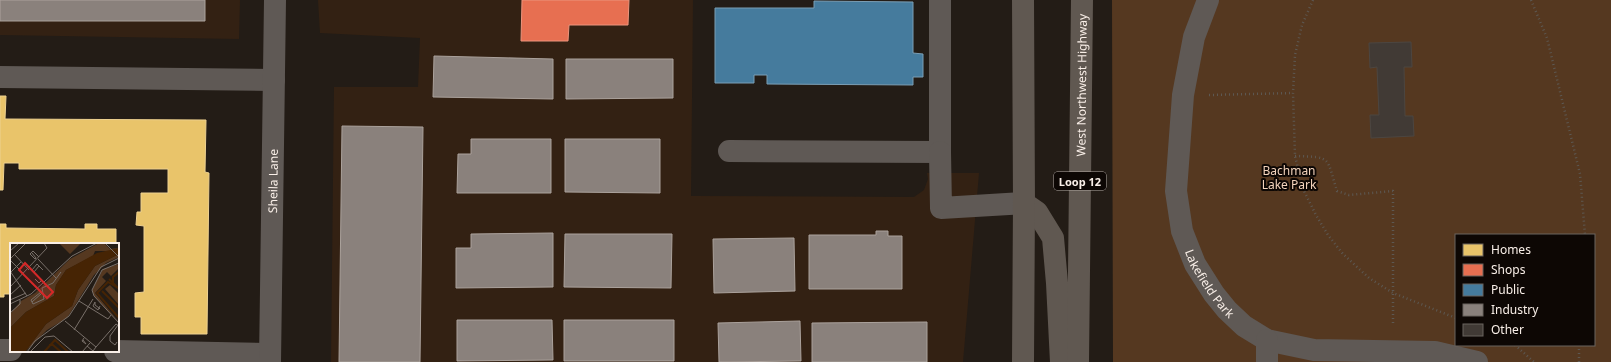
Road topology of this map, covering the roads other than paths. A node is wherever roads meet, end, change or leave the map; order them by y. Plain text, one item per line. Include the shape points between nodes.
1 (275, 0) edge
2 (940, 0) edge
3 (1023, 0) edge
4 (1082, 0) edge
5 (1208, 0) edge
6 (0, 77) edge
7 (274, 80) junction
8 (729, 151) dead end
9 (940, 152) junction
10 (1024, 203) junction
11 (1267, 340) junction
12 (119, 351) edge
13 (1322, 356) edge
14 (270, 358) edge
15 (1023, 362) edge
16 (1061, 362) edge
17 (1078, 362) edge
18 (1267, 362) edge
19 (1477, 362) edge

1 - 7 street, Sheila Lane
2 - 9 street
3 - 10 main road
4 - 17 main road, West Northwest Highway / Loop 12
5 - 11 street, Lakefield Park via 1194,37 1183,95 1176,191 1182,231 1195,264 1214,294 1244,326
6 - 7 street
7 - 14 street, Sheila Lane
8 - 9 street
9 - 10 street via 941,208
10 - 15 main road
10 - 16 main road via 1037,212 1053,238
11 - 13 street, Lakefield Park
11 - 18 street
12 - 14 street
13 - 19 street, Lakefield Park via 1394,351 1435,352

